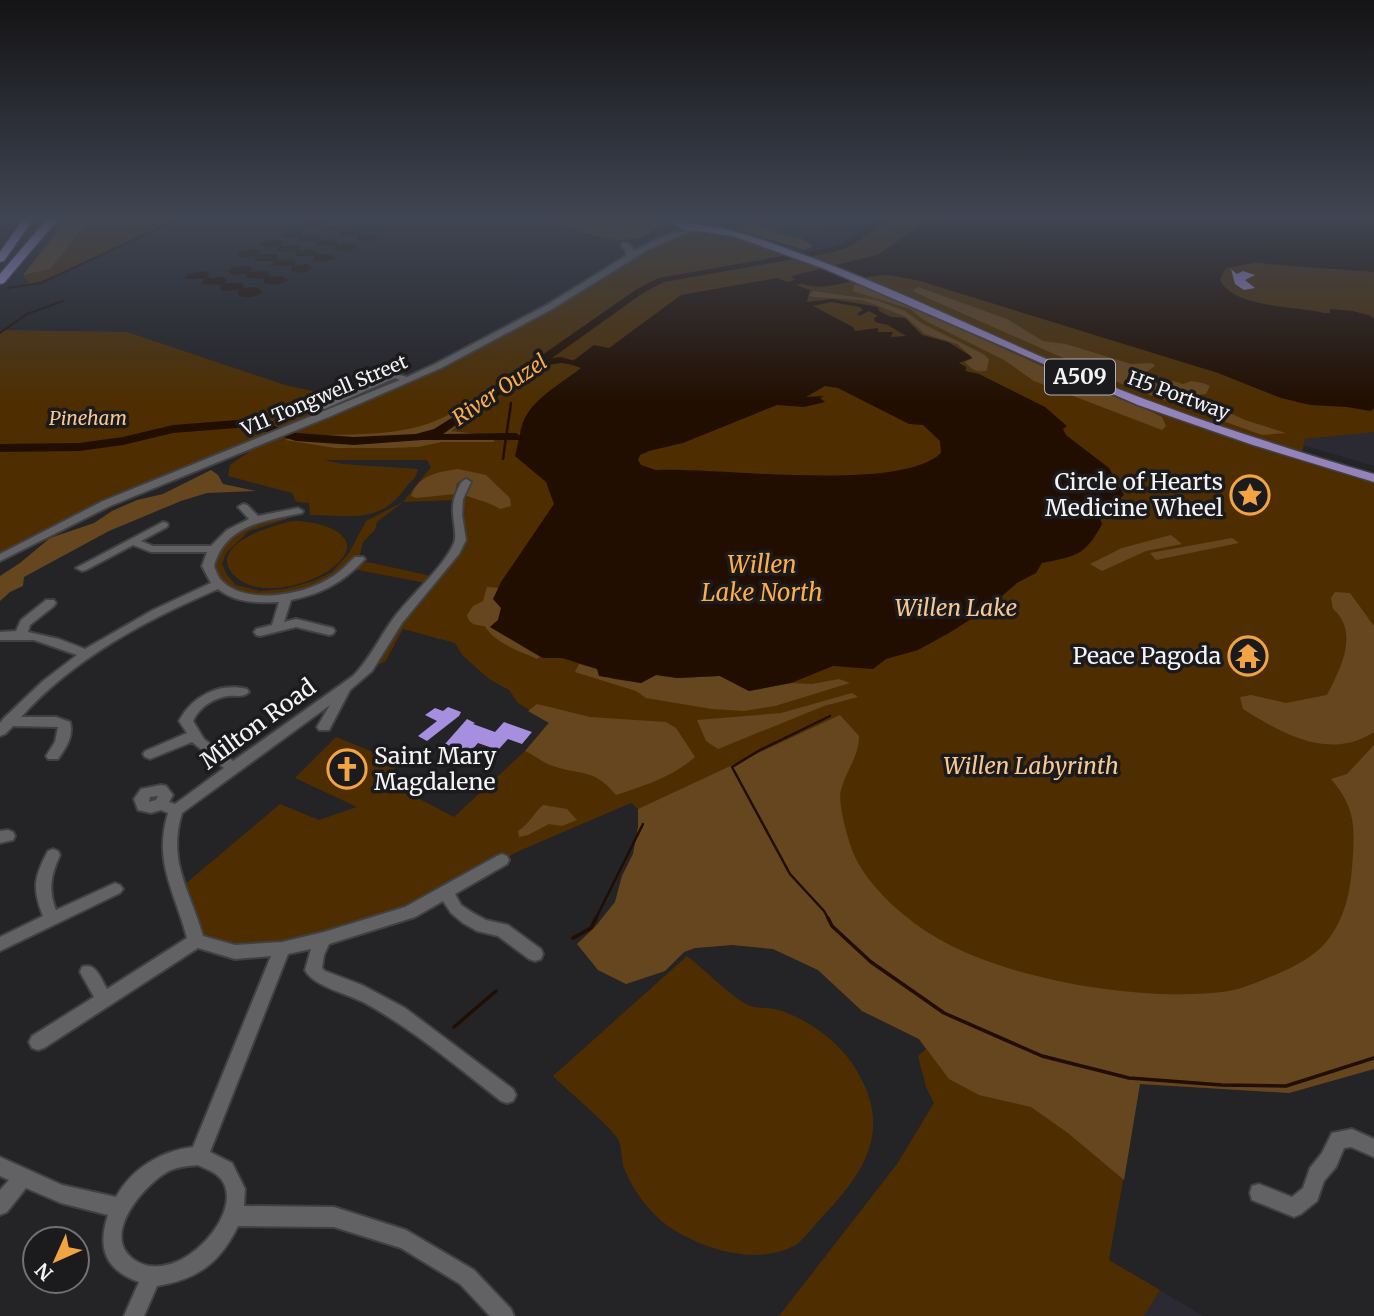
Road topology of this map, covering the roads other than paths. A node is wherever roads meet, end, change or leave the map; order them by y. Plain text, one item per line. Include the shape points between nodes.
1 (593, 279) edge
2 (868, 279) edge
3 (407, 380) junction
4 (362, 400) joint
5 (324, 406) dead end
6 (252, 446) joint
7 (1302, 454) junction
8 (1374, 472) edge
9 (1374, 478) edge
10 (466, 482) dead end
11 (243, 507) dead end
12 (298, 511) dead end
13 (256, 520) junction
14 (163, 525) dead end
15 (133, 541) junction
16 (213, 549) junction
17 (0, 558) edge
18 (355, 562) dead end
19 (82, 568) dead end
20 (217, 585) junction
21 (286, 597) junction
22 (50, 603) dead end
23 (278, 626) junction
24 (329, 631) dead end
25 (260, 632) dead end
26 (21, 634) junction
27 (0, 636) edge
28 (86, 654) junction
29 (346, 687) junction
30 (243, 692) dead end
31 (4, 726) edge
32 (324, 727) dead end
33 (193, 736) junction
34 (150, 754) dead end
35 (53, 756) dead end
36 (234, 769) junction
37 (161, 804) dead end
38 (176, 810) junction
39 (53, 855) dead end
40 (502, 860) dead end
41 (115, 888) dead end
42 (446, 891) junction
43 (52, 919) junction
44 (324, 939) junction
45 (196, 941) junction
46 (0, 944) edge
47 (282, 949) junction
48 (535, 954) dead end
49 (88, 972) dead end
50 (105, 1000) junction
51 (38, 1042) dead end
52 (507, 1095) dead end
53 (1374, 1148) edge
54 (199, 1156) junction
55 (0, 1166) edge
56 (23, 1177) junction
57 (1259, 1193) dead end
58 (0, 1205) edge
59 (120, 1208) junction
60 (234, 1216) junction
61 (151, 1277) junction
62 (134, 1316) edge
63 (504, 1316) edge

1 - 3 street, V11 Tongwell Street via 494,338
2 - 7 main road, H5 Portway / A509 via 1112,391
3 - 4 street, V11 Tongwell Street
3 - 5 street via 395,375
4 - 6 street, V11 Tongwell Street
6 - 17 street, V11 Tongwell Street via 102,505
7 - 8 main road, H5 Portway / A509
7 - 9 main road, H5 Portway / A509
10 - 29 street, Milton Road via 458,499 461,540 454,554 398,621 368,668
11 - 13 street
12 - 13 street
13 - 16 street
14 - 15 street
15 - 16 street via 151,549
15 - 19 street
16 - 20 street via 208,566
18 - 21 street via 325,585
20 - 21 street via 248,597
20 - 28 street via 143,619
21 - 23 street
22 - 26 street via 25,623
23 - 24 street via 296,622
23 - 25 street
26 - 27 street
26 - 28 street via 46,637
28 - 31 street via 37,692
29 - 32 street
29 - 36 street, Milton Road
30 - 33 street via 214,696 189,712 186,721
31 - 35 street via 55,722 65,726 62,743
33 - 34 street
33 - 36 street
36 - 38 street, Milton Road
37 - 38 street
38 - 45 street via 167,839 169,862
39 - 43 street via 42,875 41,891
40 - 42 street
41 - 43 street
42 - 44 street via 403,915
42 - 48 street via 456,909 468,918 502,930
43 - 46 street
44 - 47 street
44 - 52 street via 313,970 319,976 400,1013
45 - 47 street via 235,952
45 - 50 street
47 - 54 street
49 - 50 street
50 - 51 street
53 - 57 street via 1352,1138 1338,1139 1310,1194 1294,1207
54 - 59 street via 159,1166 134,1186
54 - 60 street via 220,1164 233,1179 237,1194
55 - 56 street
56 - 58 street
56 - 59 street via 61,1195
59 - 61 street via 114,1224 116,1254 136,1273
60 - 61 street via 201,1260 176,1273
60 - 63 street via 334,1217 406,1240 467,1277
61 - 62 street

